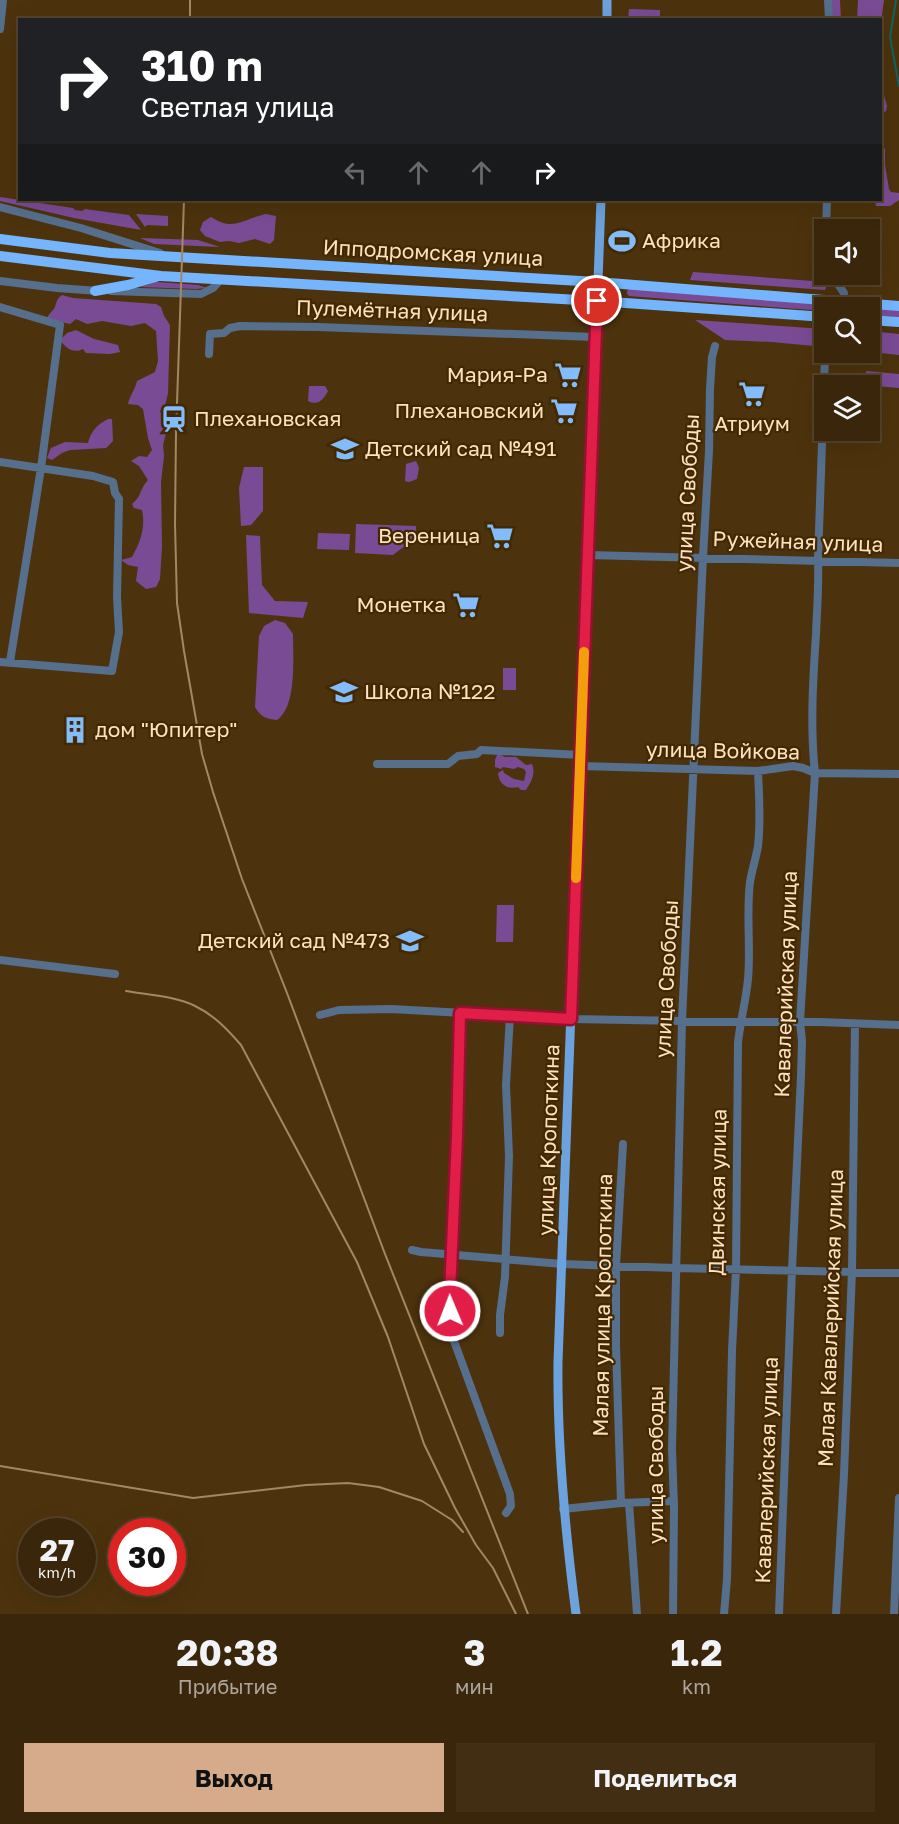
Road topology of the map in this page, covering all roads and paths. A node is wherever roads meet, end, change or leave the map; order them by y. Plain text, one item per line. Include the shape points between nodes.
1 (3, 0) edge
2 (607, 0) edge
3 (828, 0) edge
4 (606, 18) edge
5 (829, 18) edge
6 (0, 29) edge
7 (601, 201) edge
8 (827, 201) edge
9 (0, 207) edge
10 (826, 219) edge
11 (0, 239) edge
12 (0, 256) edge
13 (171, 256) junction
14 (161, 276) junction
15 (221, 279) junction
16 (0, 281) edge
17 (597, 282) junction
18 (95, 291) junction
19 (597, 301) junction
20 (814, 301) edge
21 (880, 305) edge
22 (899, 306) edge
23 (0, 307) edge
24 (814, 316) edge
25 (880, 321) edge
26 (899, 322) edge
27 (595, 337) junction
28 (715, 346) dead end
29 (209, 354) dead end
30 (825, 363) edge
31 (0, 462) edge
32 (41, 468) junction
33 (588, 555) junction
34 (703, 557) junction
35 (818, 560) junction
36 (899, 563) edge
37 (0, 662) edge
38 (10, 662) junction
39 (581, 755) junction
40 (377, 764) dead end
41 (581, 766) junction
42 (694, 770) junction
43 (758, 771) junction
44 (814, 773) junction
45 (899, 774) edge
46 (0, 960) edge
47 (115, 974) dead end
48 (460, 1013) junction
49 (320, 1015) dead end
50 (510, 1015) junction
51 (571, 1019) junction
52 (682, 1021) junction
53 (740, 1022) junction
54 (800, 1022) junction
55 (855, 1024) junction
56 (899, 1025) edge
57 (623, 1144) dead end
58 (412, 1250) dead end
59 (452, 1254) junction
60 (505, 1259) junction
61 (562, 1264) junction
62 (616, 1266) junction
63 (675, 1268) junction
64 (736, 1269) junction
65 (792, 1270) junction
66 (852, 1271) junction
67 (899, 1273) edge
68 (501, 1333) dead end
69 (899, 1497) edge
70 (674, 1501) junction
71 (625, 1503) junction
72 (564, 1509) junction
73 (506, 1513) dead end
74 (576, 1614) edge
75 (638, 1614) edge
76 (673, 1614) edge
77 (724, 1614) edge
78 (779, 1614) edge
79 (836, 1614) edge
80 (894, 1614) edge

1 - 6 street
2 - 4 main road
3 - 5 street
7 - 17 main road, улица Кропоткина
8 - 10 street
9 - 13 street
11 - 13 highway, Ипподромская улица via 110,253
12 - 14 highway, Ипподромская улица
13 - 17 highway, Ипподромская улица
14 - 15 highway, Ипподромская улица
14 - 18 highway
15 - 18 street via 201,294
15 - 19 highway, Ипподромская улица
16 - 18 street
17 - 19 main road, улица Кропоткина
17 - 20 highway, Ипподромская улица
19 - 24 highway, Ипподромская улица
19 - 27 main road, улица Кропоткина
21 - 22 highway, Ипподромская улица
23 - 32 street via 60,325
25 - 26 highway
27 - 29 street, Пулемётная улица via 240,326 210,334
27 - 33 main road, улица Кропоткина
28 - 34 street, улица Свободы
30 - 35 street, Кавалерийская улица
31 - 32 street
32 - 38 street
32 - 38 street via 113,482 119,499 118,632 112,671
33 - 34 street, Ружейная улица
33 - 39 main road, улица Кропоткина
34 - 35 street, Ружейная улица
34 - 42 street, улица Свободы
35 - 36 street, Ружейная улица
35 - 44 street, Кавалерийская улица
37 - 38 street
39 - 40 street via 481,750 458,756 448,764
39 - 41 main road, улица Кропоткина
41 - 42 street, улица Войкова
41 - 51 main road, улица Кропоткина
42 - 43 street, улица Войкова
42 - 52 street, улица Свободы
43 - 44 street, улица Войкова via 793,766
43 - 53 street, Двинская улица via 758,845 750,882 748,980
44 - 45 street, улица Войкова
44 - 54 street, Кавалерийская улица
46 - 47 street
48 - 49 street via 381,1009 339,1010
48 - 50 street
48 - 59 street
50 - 51 street
50 - 60 street
51 - 52 street
51 - 61 main road, улица Кропоткина
52 - 53 street
52 - 63 street, улица Свободы
53 - 54 street
53 - 64 street, Двинская улица
54 - 55 street
54 - 65 street, Кавалерийская улица
55 - 56 street
55 - 66 street, Малая Кавалерийская улица
57 - 62 street, Малая улица Кропоткина
58 - 59 street
59 - 60 street
59 - 73 street via 451,1329 510,1494 511,1506
60 - 61 street
60 - 68 street
61 - 62 street
61 - 72 main road, улица Кропоткина via 558,1406
62 - 63 street
62 - 71 street, Малая улица Кропоткина via 616,1358
63 - 64 street
63 - 70 street, улица Свободы
64 - 65 street
64 - 77 street, Двинская улица
65 - 66 street
65 - 78 street, Кавалерийская улица
66 - 67 street
66 - 79 street, Малая Кавалерийская улица
69 - 80 street
70 - 71 street
70 - 76 street, улица Свободы
71 - 72 street
71 - 75 street, Малая улица Кропоткина
72 - 74 main road, улица Кропоткина

